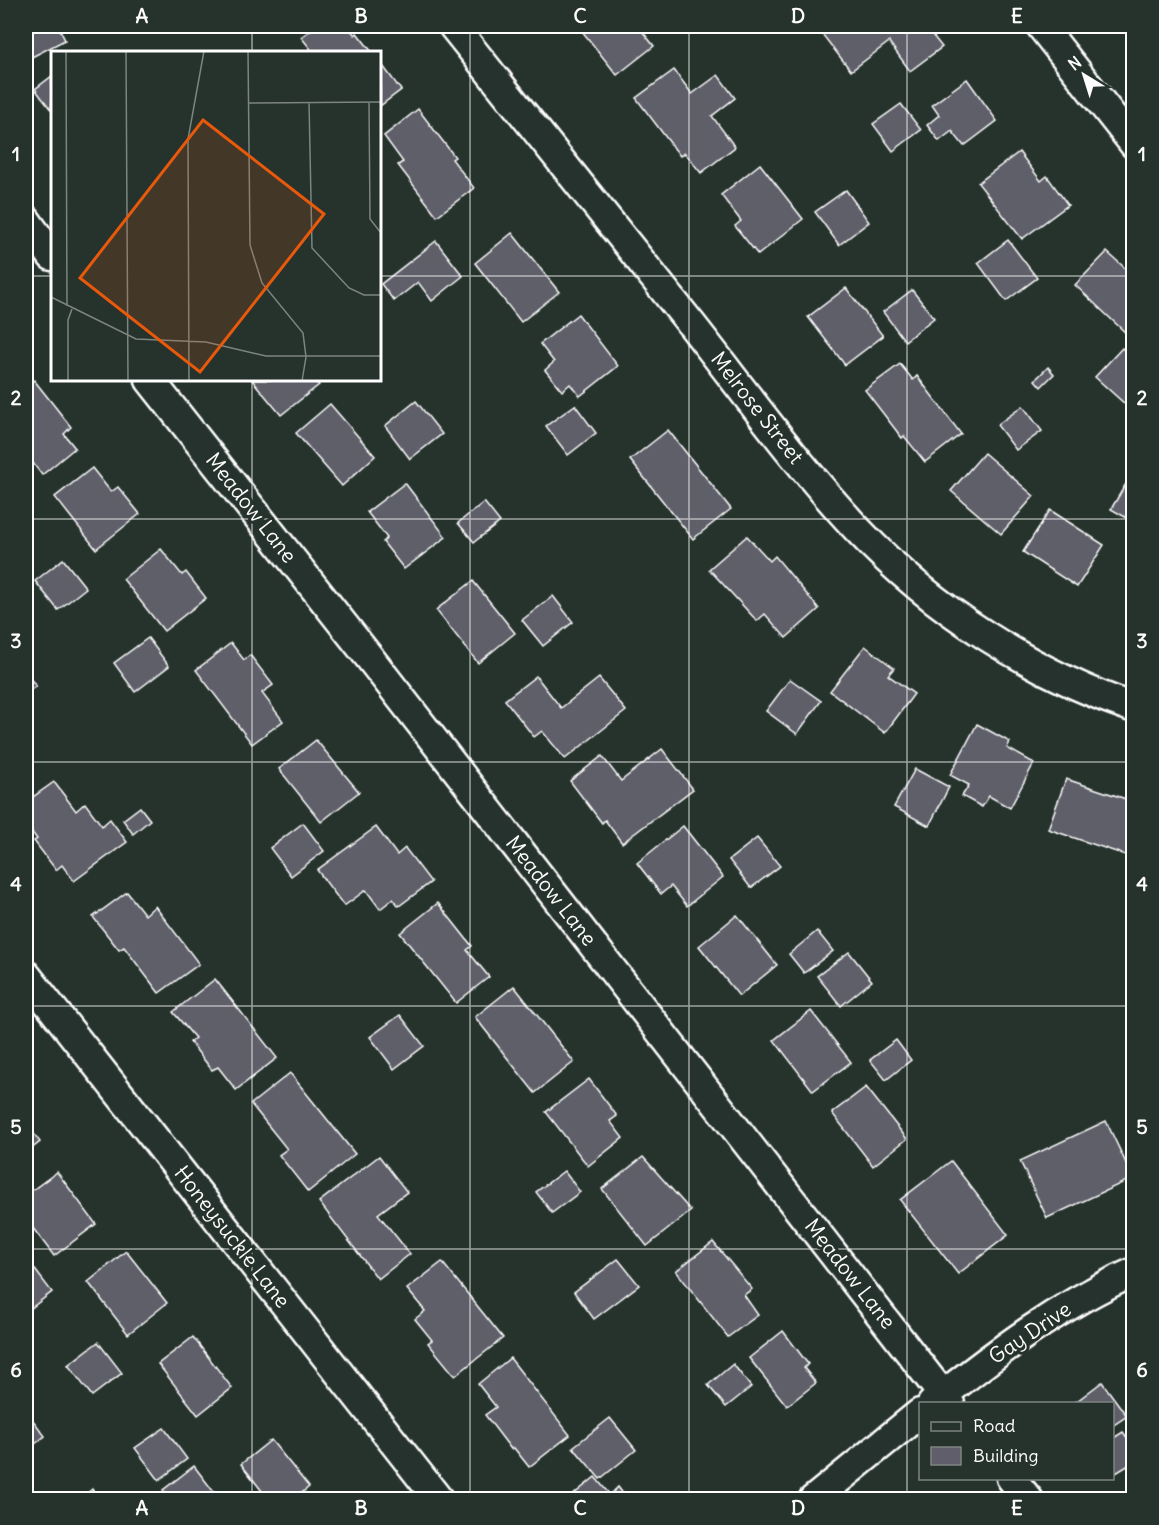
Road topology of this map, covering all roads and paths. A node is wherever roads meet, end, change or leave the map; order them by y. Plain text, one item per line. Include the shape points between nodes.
1 (453, 26) edge
2 (1041, 26) edge
3 (1134, 144) edge
4 (26, 220) edge
5 (51, 255) edge
6 (151, 381) edge
7 (1134, 708) edge
8 (26, 975) edge
9 (1134, 1272) edge
10 (942, 1401) edge
11 (919, 1415) edge
12 (1012, 1480) edge
13 (439, 1500) edge
14 (813, 1500) edge
15 (1029, 1500) edge

1 - 7 street, Melrose Street via 796,458 861,533 917,585 978,630 1043,669
2 - 3 street
4 - 5 street
6 - 10 street, Meadow Lane
8 - 13 street, Honeysuckle Lane
9 - 10 street, Gay Drive via 1051,1317
11 - 14 street
12 - 15 street

